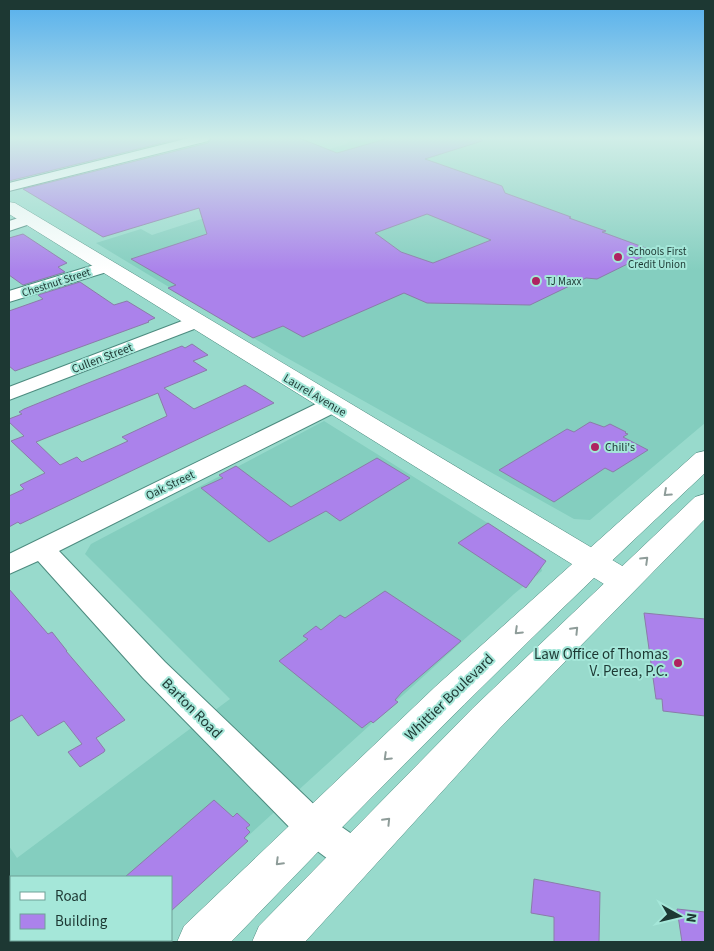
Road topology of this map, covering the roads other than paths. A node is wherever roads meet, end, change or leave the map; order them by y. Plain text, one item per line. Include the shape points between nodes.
1 (27, 182) edge
2 (9, 187) edge
3 (9, 207) edge
4 (28, 220) junction
5 (9, 226) edge
6 (104, 267) junction
7 (9, 298) edge
8 (195, 322) junction
9 (9, 394) edge
10 (332, 405) junction
11 (705, 459) edge
12 (705, 503) edge
13 (42, 549) junction
14 (591, 561) junction
15 (9, 565) edge
16 (623, 581) junction
17 (313, 828) junction
18 (353, 856) junction
19 (200, 942) edge
20 (275, 942) edge

1 - 2 street
3 - 4 main road, Laurel Avenue
4 - 5 street
4 - 6 main road, Laurel Avenue
6 - 7 street, Chestnut Street
6 - 8 main road, Laurel Avenue
8 - 9 street, Cullen Street
8 - 10 main road, Laurel Avenue
10 - 13 street, Oak Street
10 - 14 main road, Laurel Avenue
11 -> 14 main road, Whittier Boulevard
16 -> 12 main road
13 - 15 street, Oak Street
13 - 17 street, Barton Road via 154,670
14 - 16 main road, Laurel Avenue
14 -> 17 main road, Whittier Boulevard
18 -> 16 main road
17 - 18 street, Barton Road
17 -> 19 main road, Whittier Boulevard
18 - 20 main road

